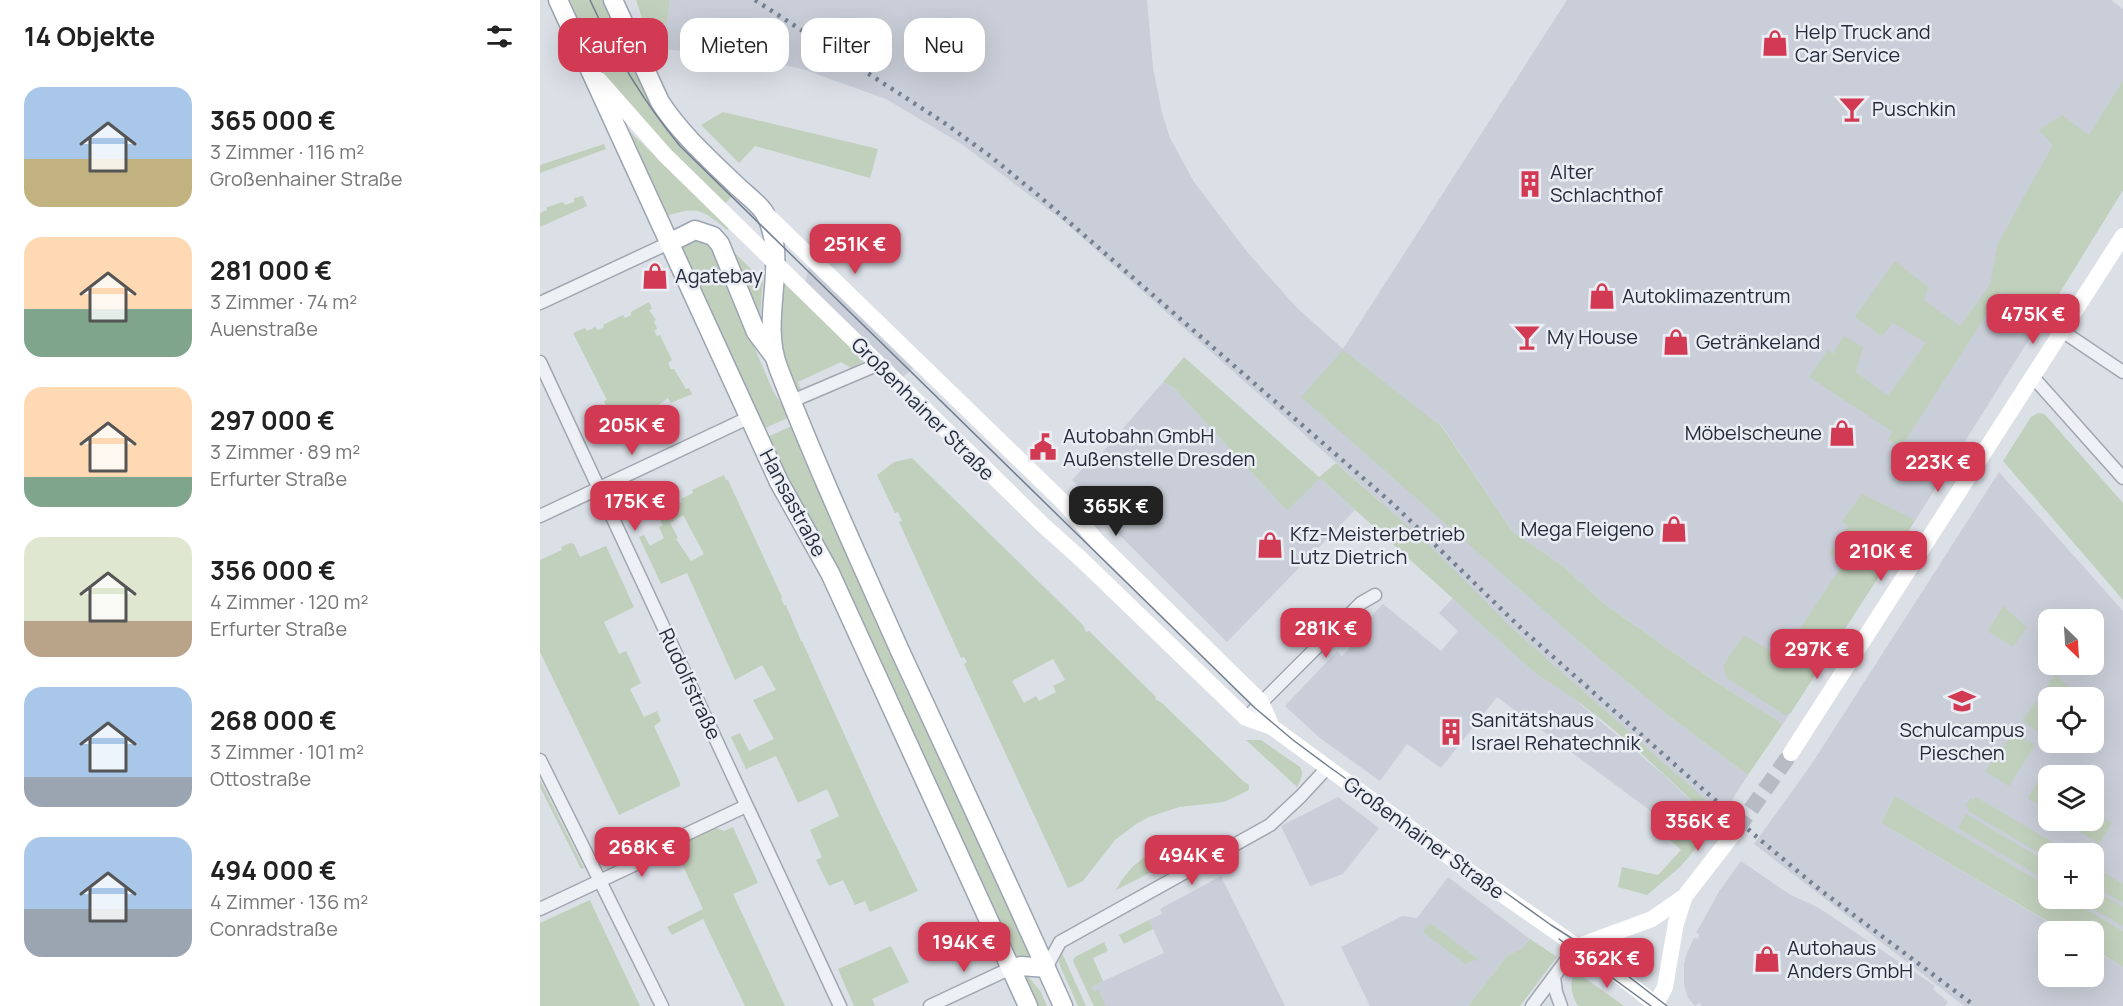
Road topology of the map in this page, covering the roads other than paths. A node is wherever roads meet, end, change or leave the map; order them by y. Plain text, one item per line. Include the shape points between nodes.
1 (558, 0) edge
2 (613, 0) edge
3 (566, 18) edge
4 (592, 72) edge
5 (593, 72) edge
6 (762, 210) junction
7 (2123, 236) edge
8 (669, 243) junction
9 (776, 263) junction
10 (540, 303) edge
11 (2062, 331) junction
12 (775, 358) junction
13 (540, 362) edge
14 (879, 364) junction
15 (2123, 372) edge
16 (2033, 377) junction
17 (792, 401) junction
18 (743, 420) junction
19 (2123, 478) edge
20 (598, 488) junction
21 (540, 516) edge
22 (1375, 595) dead end
23 (1261, 702) junction
24 (1246, 718) junction
25 (1272, 727) junction
26 (1791, 753) tunnel mouth
27 (540, 760) edge
28 (1327, 768) junction
29 (746, 806) junction
30 (1737, 829) tunnel mouth
31 (600, 882) junction
32 (1685, 896) junction
33 (540, 909) edge
34 (1576, 947) junction
35 (1011, 968) junction
36 (1046, 968) junction
37 (1554, 977) junction
38 (1656, 1005) edge
39 (662, 1006) edge
40 (840, 1006) edge
41 (930, 1006) edge
42 (1028, 1006) edge
43 (1063, 1006) edge
44 (1532, 1006) edge
45 (1561, 1006) edge

1 - 3 main road, Hansastraße
2 - 6 main road, Hansastraße via 670,117
4 - 8 main road, Hansastraße
5 - 9 main road, Großenhainer Straße via 665,154
6 - 9 main road, Hansastraße via 773,237
6 - 23 main road, Großenhainer Straße via 1064,503 1098,542
7 - 11 main road
8 - 10 street
8 - 12 main road via 695,230 713,236 720,244 756,332
8 - 18 main road, Hansastraße
9 - 12 main road, Hansastraße via 771,330
9 - 14 main road, Großenhainer Straße
11 - 15 street
11 - 16 main road
12 - 17 main road, Hansastraße
13 - 20 street, Rudolfstraße
14 - 17 street
14 - 24 main road, Großenhainer Straße
16 - 19 street
16 - 26 main road
17 - 36 main road, Hansastraße via 850,539
18 - 20 street
18 - 35 main road, Hansastraße via 830,573
20 - 21 street
20 - 29 street, Rudolfstraße
22 - 23 street via 1361,603
23 - 24 street
23 - 25 main road, Großenhainer Straße
24 - 25 main road, Großenhainer Straße
25 - 28 main road, Großenhainer Straße
27 - 31 street
28 - 34 main road, Großenhainer Straße
28 - 36 street via 1270,825 1060,942
29 - 31 street via 674,840 670,848
29 - 40 street, Rudolfstraße
30 - 32 main road
31 - 33 street
31 - 39 street
32 - 34 main road via 1652,919
32 - 38 main road via 1665,987
34 - 37 street
34 - 38 main road, Großenhainer Straße
35 - 36 main road
35 - 41 street
35 - 42 main road, Hansastraße
36 - 43 main road, Hansastraße
37 - 44 street
37 - 45 street

